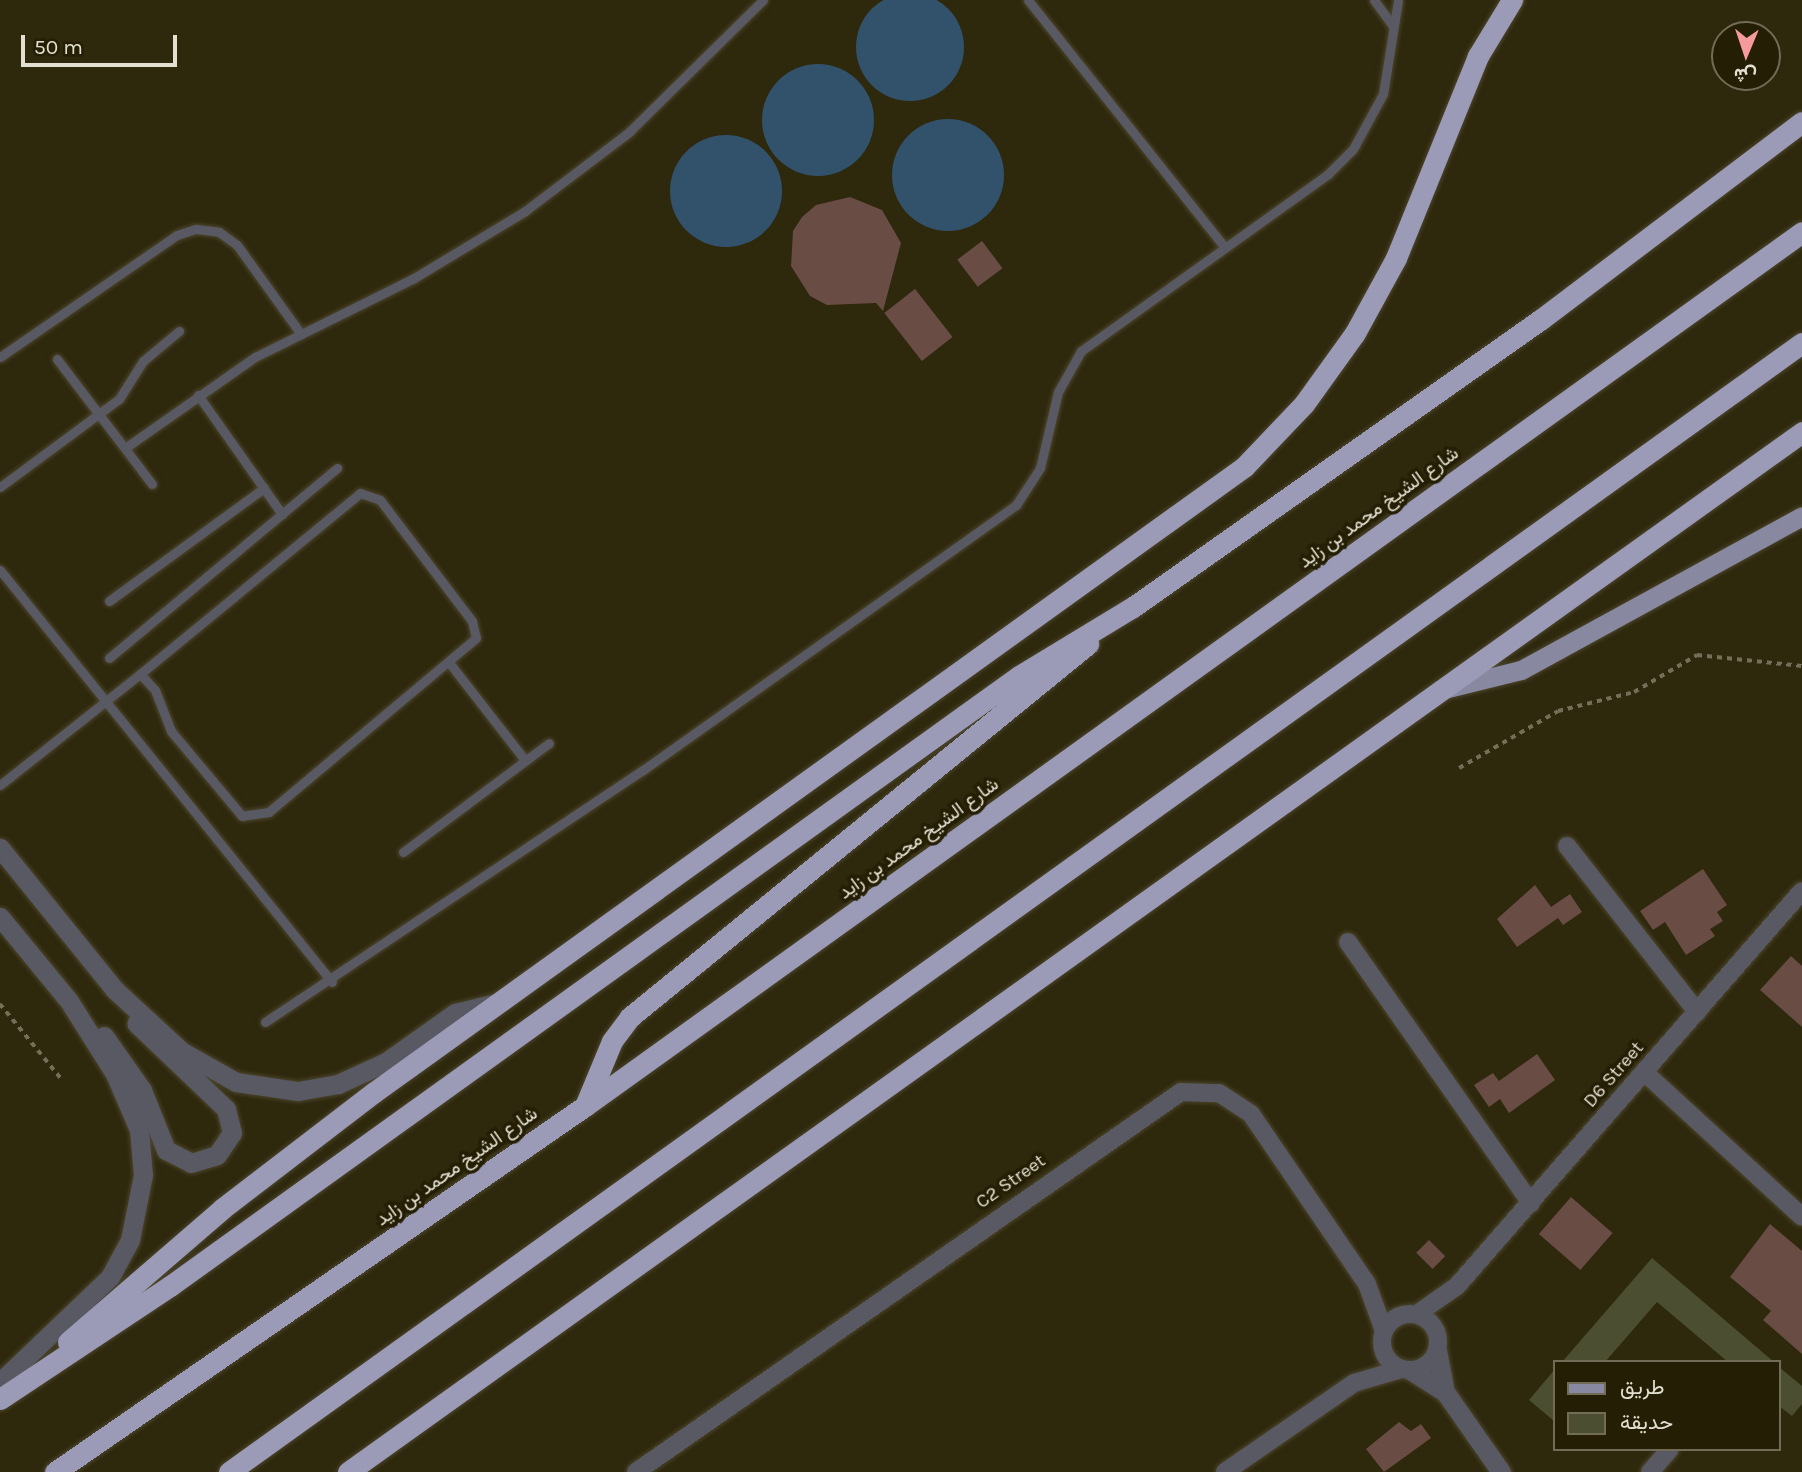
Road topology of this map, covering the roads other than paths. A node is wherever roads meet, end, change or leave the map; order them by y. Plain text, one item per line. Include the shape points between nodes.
1 (763, 0) edge
2 (1028, 0) edge
3 (1374, 0) edge
4 (1398, 0) edge
5 (1512, 0) edge
6 (1392, 24) junction
7 (1802, 122) edge
8 (1802, 232) edge
9 (1224, 246) junction
10 (179, 331) dead end
11 (302, 334) junction
12 (1802, 343) edge
13 (0, 357) edge
14 (57, 359) dead end
15 (198, 395) junction
16 (99, 414) junction
17 (1802, 432) edge
18 (125, 448) junction
19 (337, 468) dead end
20 (152, 484) dead end
21 (0, 487) edge
22 (264, 488) junction
23 (282, 514) junction
24 (1802, 516) edge
25 (0, 570) edge
26 (108, 601) dead end
27 (1133, 607) junction
28 (109, 658) dead end
29 (451, 664) junction
30 (140, 674) junction
31 (1435, 691) junction
32 (106, 702) junction
33 (549, 743) dead end
34 (525, 761) junction
35 (0, 785) edge
36 (1567, 846) dead end
37 (0, 848) edge
38 (403, 852) dead end
39 (1802, 891) edge
40 (0, 917) edge
41 (1348, 942) dead end
42 (332, 982) junction
43 (115, 990) junction
44 (501, 1001) junction
45 (77, 1012) junction
46 (1697, 1012) junction
47 (265, 1022) dead end
48 (1644, 1072) junction
49 (585, 1106) junction
50 (1772, 1186) junction
51 (1802, 1200) edge
52 (1531, 1203) junction
53 (1802, 1217) edge
54 (1367, 1284) junction
55 (1457, 1286) junction
56 (1414, 1314) junction
57 (1383, 1335) junction
58 (1437, 1342) junction
59 (1406, 1370) junction
60 (35, 1376) junction
61 (0, 1382) edge
62 (1354, 1383) junction
63 (1445, 1392) junction
64 (0, 1399) edge
65 (1668, 1451) edge
66 (55, 1472) edge
67 (229, 1472) edge
68 (348, 1472) edge
69 (636, 1472) edge
70 (1225, 1472) edge
71 (1501, 1472) edge
72 (1650, 1472) edge

1 - 11 lane via 629,132 546,195 414,278
2 - 9 lane
3 - 6 lane
4 - 6 lane
5 - 44 highway via 1455,107 1377,295 1331,370 1275,436 1189,511
6 - 9 lane via 1383,94 1353,149
7 - 27 highway via 1540,320
8 - 49 highway, شارع الشيخ محمد بن زايد
9 - 42 lane via 1081,351 1058,392 1040,468 1016,505 643,771
10 - 16 lane via 150,352 119,399
11 - 13 lane via 237,245 219,232 197,229 177,235
11 - 15 lane
12 - 67 highway
14 - 16 lane
15 - 18 lane
15 - 22 lane
16 - 18 lane
16 - 21 lane
17 - 31 highway
18 - 20 lane
19 - 23 lane
22 - 23 lane
22 - 26 lane
23 - 28 lane
24 - 31 main road via 1521,670
25 - 32 lane
27 - 49 highway via 636,1012 612,1041
27 - 60 highway via 1019,676 182,1278
29 - 30 lane via 269,812 251,819 235,809 178,740
29 - 30 lane via 474,645 475,626 380,500 360,493
29 - 34 lane
30 - 32 lane
31 - 68 highway
32 - 35 lane
32 - 42 lane
33 - 34 lane
34 - 38 lane
36 - 46 street
37 - 43 street
39 - 46 street, D6 Street
40 - 45 street
41 - 52 street
42 - 47 lane
43 - 44 street via 198,1063 236,1082 277,1091 357,1077 456,1013
43 - 45 street via 161,1052 226,1109 232,1133 217,1155 191,1163 173,1157 131,1072
44 - 60 highway via 223,1208
45 - 61 street via 132,1108 143,1164 138,1212 122,1257 96,1295
46 - 48 street, D6 Street
48 - 50 street
48 - 52 street, D6 Street
49 - 66 highway, شارع الشيخ محمد بن زايد
50 - 51 street
50 - 53 street
52 - 55 street, D6 Street
54 - 56 street, C2 Street
54 - 57 street, C2 Street
54 - 69 street, C2 Street via 1251,1114 1219,1093 1181,1093
55 - 56 street, D6 Street
55 - 58 street, D6 Street
56 - 57 street
56 - 58 street
57 - 59 street via 1384,1354
57 - 62 street
58 - 59 street via 1427,1364
58 - 63 street
59 - 62 street
59 - 63 street
60 - 64 highway
62 - 70 street
63 - 71 street
65 - 72 street

